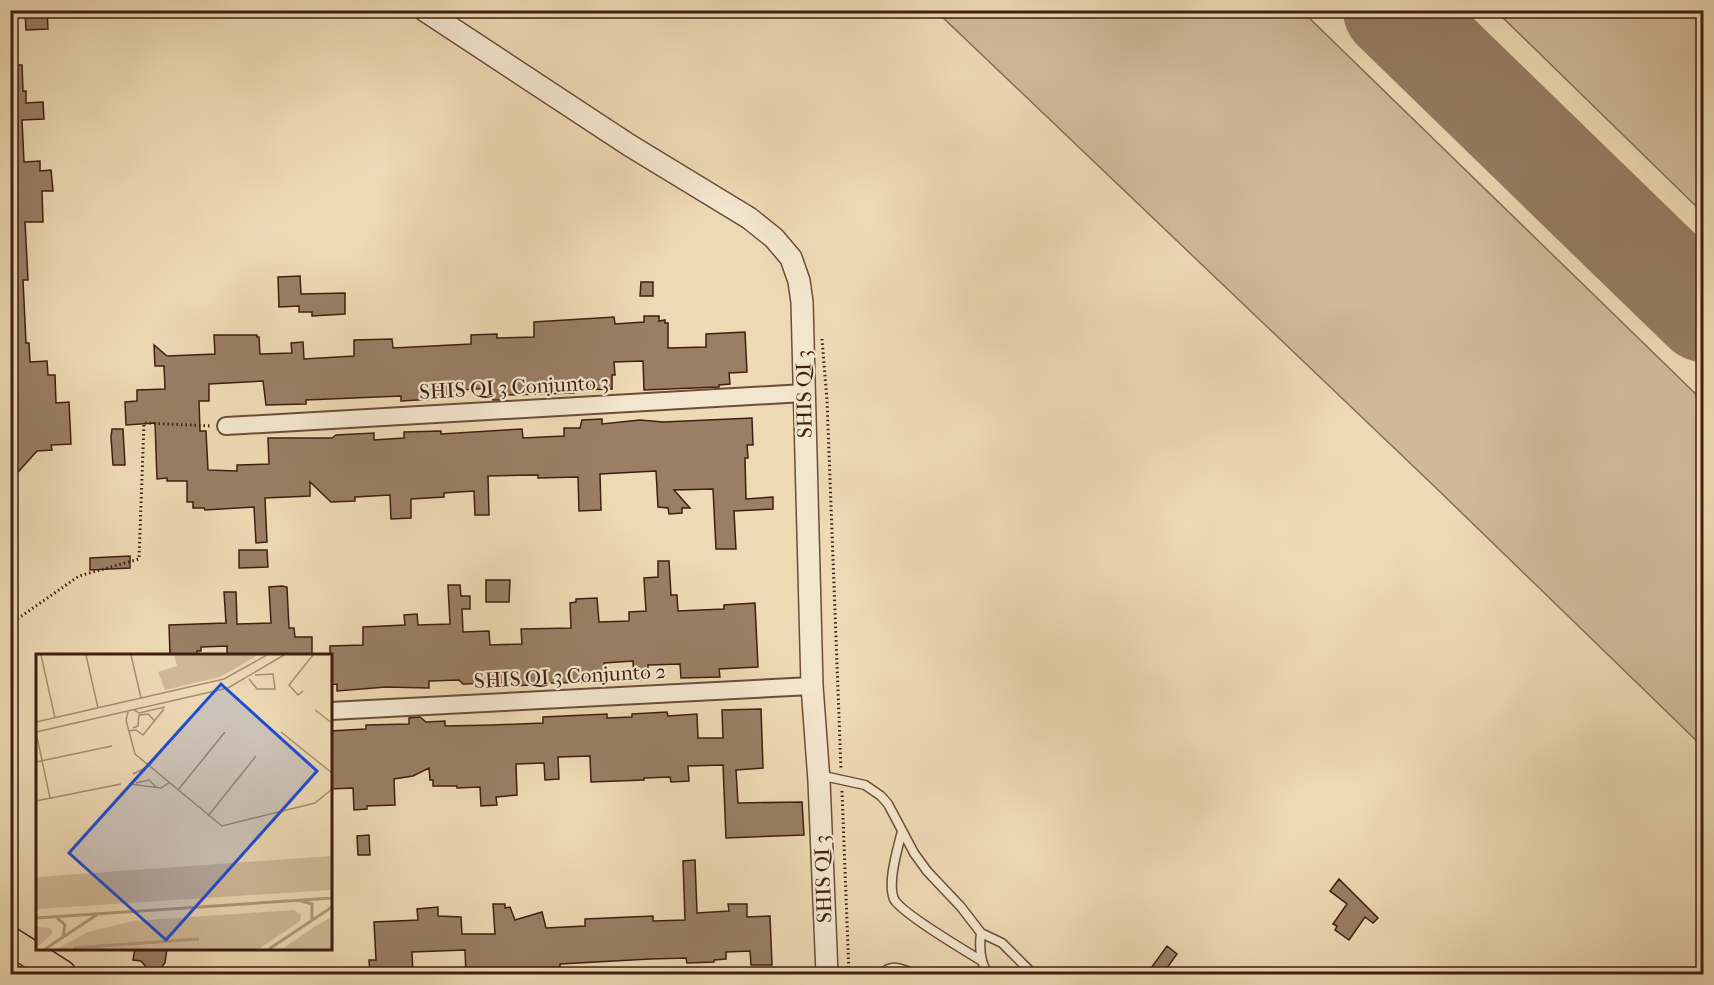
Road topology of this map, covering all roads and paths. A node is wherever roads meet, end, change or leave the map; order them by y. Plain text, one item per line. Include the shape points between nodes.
1 (424, 10) edge
2 (822, 331) dead end
3 (804, 393) junction
4 (226, 426) joint
5 (10, 624) edge
6 (812, 686) junction
7 (332, 711) edge
8 (819, 775) junction
9 (842, 778) junction
10 (902, 831) junction
11 (981, 933) junction
12 (10, 941) edge
13 (982, 961) junction
14 (62, 975) edge
15 (827, 975) edge
16 (849, 975) edge
17 (882, 975) edge
18 (915, 975) edge
19 (988, 975) edge
20 (1030, 975) edge

1 - 3 street, SHIS QI 3 via 629,145 749,218 774,238 791,258 799,281
2 - 9 path
3 - 4 street, SHIS QI 3 Conjunto 3
3 - 6 street, SHIS QI 3
4 - 5 path via 144,423 139,559 79,576
6 - 7 street, SHIS QI 3 Conjunto 2
6 - 8 street, SHIS QI 3
8 - 9 lane
8 - 15 street, SHIS QI 3
9 - 10 lane via 865,785 881,796
9 - 16 path
10 - 11 lane via 927,871
10 - 13 lane via 894,863 893,898
11 - 13 lane
11 - 20 lane via 1002,943
12 - 14 main road
13 - 19 lane
17 - 18 lane via 891,968

